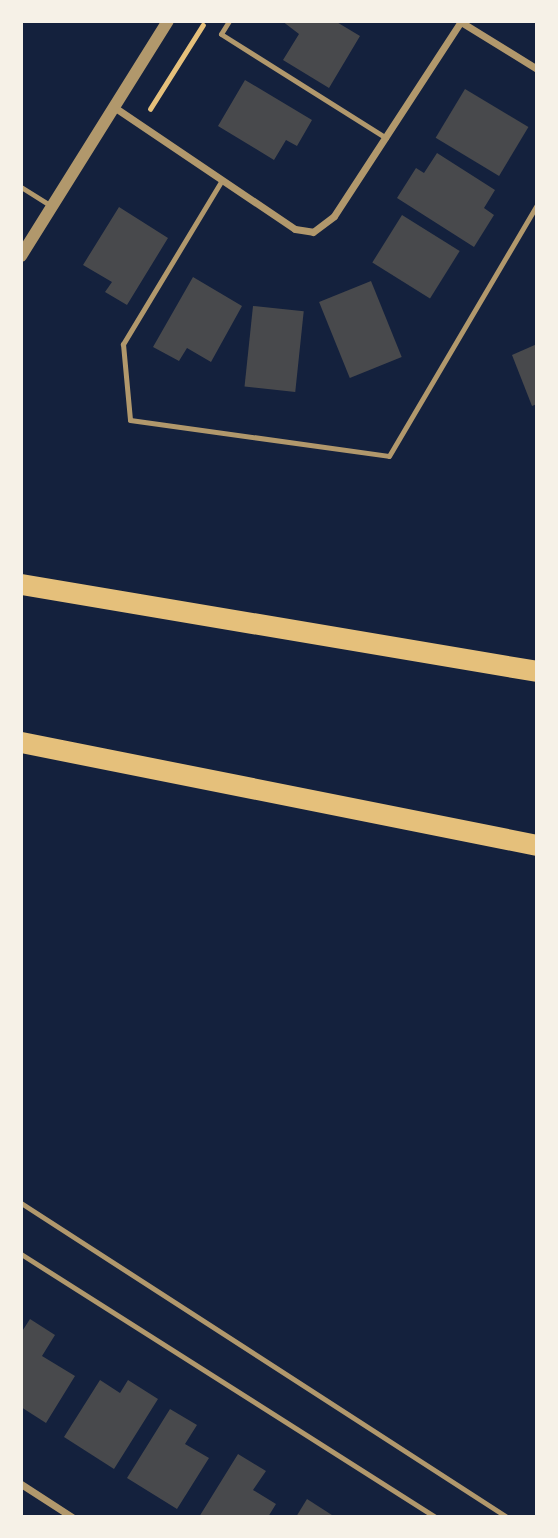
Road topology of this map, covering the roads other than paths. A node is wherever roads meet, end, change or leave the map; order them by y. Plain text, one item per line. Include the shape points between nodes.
1 (168, 21) edge
2 (229, 21) edge
3 (461, 21) edge
4 (537, 69) edge
5 (114, 107) junction
6 (386, 138) junction
7 (222, 180) junction
8 (21, 187) edge
9 (537, 205) edge
10 (52, 206) junction
11 (21, 256) edge
12 (21, 584) edge
13 (537, 671) edge
14 (21, 742) edge
15 (537, 845) edge
16 (21, 1203) edge
17 (21, 1254) edge
18 (21, 1484) edge
19 (72, 1517) edge
20 (435, 1517) edge
21 (506, 1517) edge

1 - 5 street
2 - 6 lane via 221,34
3 - 4 street
3 - 6 street
5 - 7 street
5 - 10 street
6 - 7 street via 334,216 313,232 295,229
7 - 9 lane via 123,344 130,420 389,456
8 - 10 lane
10 - 11 street
12 - 13 highway
14 - 15 highway
16 - 21 lane
17 - 20 lane
18 - 19 street

